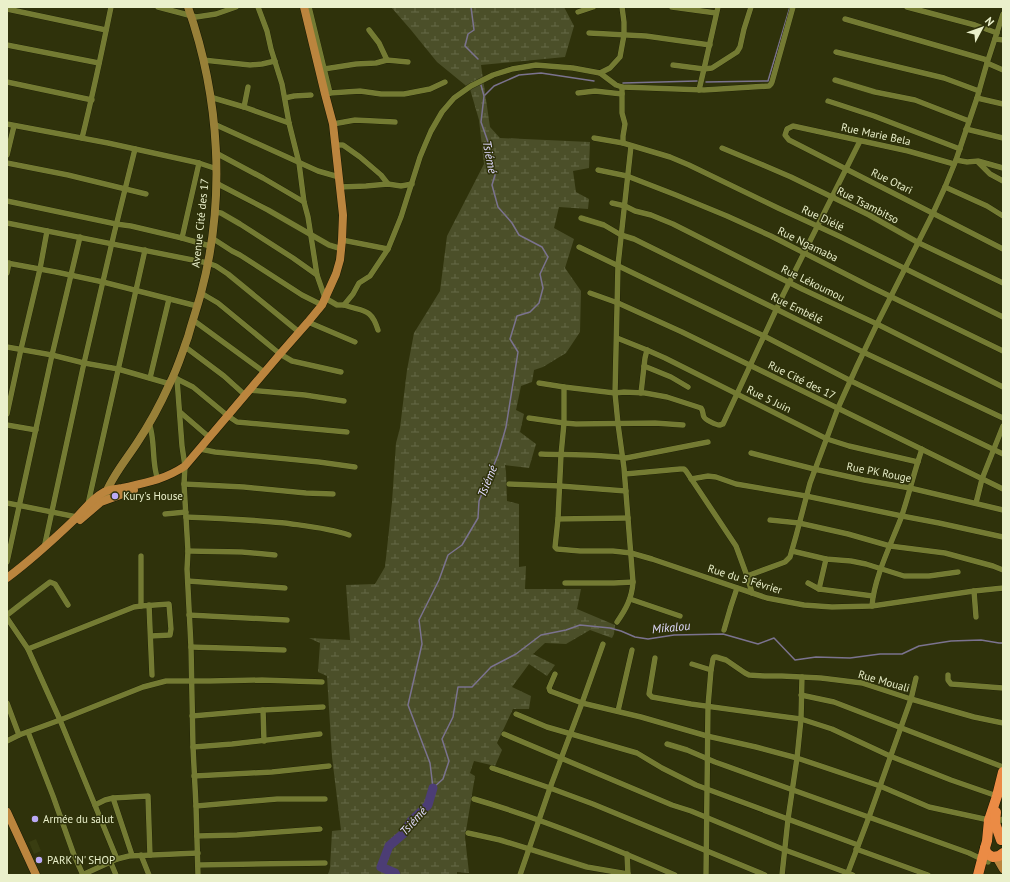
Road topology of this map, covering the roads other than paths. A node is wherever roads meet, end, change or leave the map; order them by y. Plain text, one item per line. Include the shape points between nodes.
1 (111, 7) edge
2 (158, 7) edge
3 (236, 7) edge
4 (258, 7) edge
5 (304, 7) edge
6 (309, 7) edge
7 (593, 7) edge
8 (622, 7) edge
9 (672, 7) edge
10 (718, 7) edge
11 (751, 7) edge
12 (793, 7) edge
13 (907, 7) edge
14 (7, 9) edge
15 (189, 11) edge
16 (578, 12) dead end
17 (716, 14) junction
18 (1003, 14) edge
19 (845, 19) dead end
20 (106, 30) junction
21 (369, 30) dead end
22 (589, 33) dead end
23 (624, 35) junction
24 (996, 36) junction
25 (1003, 40) edge
26 (7, 45) edge
27 (710, 45) junction
28 (836, 52) dead end
29 (203, 60) junction
30 (388, 60) junction
31 (275, 61) junction
32 (987, 61) junction
33 (408, 62) dead end
34 (99, 63) junction
35 (673, 65) dead end
36 (324, 69) junction
37 (704, 69) junction
38 (1003, 70) edge
39 (600, 73) junction
40 (835, 80) dead end
41 (7, 82) edge
42 (445, 82) dead end
43 (248, 86) dead end
44 (622, 87) junction
45 (699, 90) junction
46 (979, 91) junction
47 (578, 93) dead end
48 (327, 94) junction
49 (622, 94) junction
50 (311, 96) dead end
51 (210, 97) junction
52 (285, 98) junction
53 (977, 98) junction
54 (92, 100) junction
55 (828, 101) dead end
56 (1003, 104) edge
57 (244, 107) junction
58 (969, 121) junction
59 (289, 122) junction
60 (395, 122) dead end
61 (7, 124) edge
62 (214, 124) junction
63 (333, 124) junction
64 (14, 126) junction
65 (793, 126) joint
66 (966, 129) junction
67 (82, 138) junction
68 (594, 138) dead end
69 (1003, 138) edge
70 (860, 141) junction
71 (624, 143) junction
72 (335, 145) junction
73 (631, 146) junction
74 (722, 148) dead end
75 (134, 149) junction
76 (960, 149) junction
77 (216, 153) junction
78 (7, 155) edge
79 (978, 161) junction
80 (955, 162) junction
81 (7, 163) edge
82 (199, 163) junction
83 (299, 163) junction
84 (1003, 168) edge
85 (217, 169) junction
86 (846, 169) junction
87 (598, 170) dead end
88 (627, 176) junction
89 (339, 177) junction
90 (1003, 181) edge
91 (216, 183) junction
92 (388, 184) junction
93 (412, 184) junction
94 (340, 186) junction
95 (945, 187) junction
96 (125, 189) junction
97 (146, 194) dead end
98 (832, 197) junction
99 (7, 201) edge
100 (304, 202) junction
101 (612, 203) dead end
102 (625, 206) junction
103 (214, 212) junction
104 (933, 213) junction
105 (1003, 216) edge
106 (581, 218) dead end
107 (7, 223) edge
108 (116, 224) junction
109 (818, 227) junction
110 (47, 231) junction
111 (310, 234) junction
112 (621, 235) junction
113 (80, 238) junction
114 (182, 238) junction
115 (342, 240) junction
116 (211, 242) junction
117 (919, 243) junction
118 (112, 244) junction
119 (580, 247) dead end
120 (342, 249) junction
121 (388, 249) junction
122 (1003, 249) edge
123 (145, 250) junction
124 (804, 253) junction
125 (8, 263) edge
126 (208, 263) junction
127 (618, 265) junction
128 (905, 268) junction
129 (40, 269) junction
130 (7, 273) edge
131 (71, 275) junction
132 (317, 275) junction
133 (103, 282) junction
134 (790, 283) junction
135 (1003, 283) edge
136 (136, 291) junction
137 (201, 293) junction
138 (590, 293) dead end
139 (891, 296) junction
140 (169, 299) junction
141 (323, 302) junction
142 (618, 303) junction
143 (344, 304) junction
144 (197, 306) junction
145 (777, 309) junction
146 (1003, 317) edge
147 (193, 320) junction
148 (308, 322) junction
149 (877, 324) junction
150 (378, 330) dead end
151 (299, 332) junction
152 (764, 336) junction
153 (617, 338) junction
154 (355, 342) dead end
155 (184, 346) junction
156 (7, 347) edge
157 (21, 349) junction
158 (648, 350) junction
159 (863, 352) junction
160 (1003, 352) edge
161 (280, 354) junction
162 (52, 355) junction
163 (84, 363) junction
164 (644, 366) junction
165 (750, 366) junction
166 (118, 369) junction
167 (264, 372) junction
168 (341, 372) dead end
169 (150, 378) junction
170 (173, 380) junction
171 (851, 381) junction
172 (539, 383) dead end
173 (688, 386) dead end
174 (564, 387) junction
175 (1003, 387) edge
176 (247, 392) junction
177 (615, 393) junction
178 (641, 393) junction
179 (737, 395) junction
180 (344, 401) dead end
181 (838, 408) junction
182 (180, 412) junction
183 (7, 414) edge
184 (228, 416) junction
185 (529, 418) dead end
186 (1003, 418) edge
187 (564, 423) junction
188 (148, 424) junction
189 (618, 424) junction
190 (7, 425) edge
191 (683, 425) dead end
192 (1003, 426) edge
193 (36, 430) junction
194 (347, 432) dead end
195 (209, 437) junction
196 (826, 439) junction
197 (708, 442) dead end
198 (200, 449) junction
199 (922, 449) junction
200 (994, 450) junction
201 (751, 453) dead end
202 (541, 454) dead end
203 (1003, 454) edge
204 (561, 455) junction
205 (623, 458) junction
206 (918, 462) junction
207 (185, 466) junction
208 (355, 467) dead end
209 (814, 469) junction
210 (118, 472) junction
211 (625, 474) junction
212 (692, 479) junction
213 (982, 479) junction
214 (157, 480) junction
215 (184, 484) junction
216 (508, 484) dead end
217 (560, 486) junction
218 (910, 488) junction
219 (1003, 489) edge
220 (107, 490) junction
221 (626, 490) junction
222 (333, 494) dead end
223 (806, 496) junction
224 (101, 500) junction
225 (7, 503) edge
226 (976, 503) junction
227 (88, 505) junction
228 (19, 506) junction
229 (1003, 510) edge
230 (51, 513) junction
231 (165, 514) dead end
232 (186, 515) junction
233 (902, 516) junction
234 (77, 517) junction
235 (628, 518) junction
236 (558, 519) junction
237 (770, 520) dead end
238 (799, 523) junction
239 (349, 535) dead end
240 (1003, 537) edge
241 (890, 546) junction
242 (44, 548) junction
243 (792, 550) junction
244 (188, 551) junction
245 (631, 553) junction
246 (275, 555) dead end
247 (141, 556) dead end
248 (826, 559) junction
249 (7, 562) edge
250 (881, 569) junction
251 (1003, 570) edge
252 (958, 572) dead end
253 (747, 576) junction
254 (7, 578) edge
255 (188, 581) junction
256 (7, 582) edge
257 (633, 582) junction
258 (564, 583) dead end
259 (808, 583) dead end
260 (285, 588) dead end
261 (738, 588) junction
262 (1003, 588) edge
263 (818, 589) junction
264 (974, 591) junction
265 (752, 593) junction
266 (873, 596) junction
267 (630, 599) junction
268 (68, 605) dead end
269 (149, 605) junction
270 (141, 606) junction
271 (872, 606) junction
272 (7, 614) edge
273 (189, 615) junction
274 (680, 616) dead end
275 (976, 617) dead end
276 (7, 618) edge
277 (287, 620) dead end
278 (617, 622) dead end
279 (724, 630) dead end
280 (150, 636) junction
281 (602, 644) dead end
282 (192, 647) junction
283 (28, 649) junction
284 (284, 650) dead end
285 (632, 650) dead end
286 (655, 658) dead end
287 (692, 664) dead end
288 (711, 670) junction
289 (555, 674) dead end
290 (152, 675) dead end
291 (948, 675) dead end
292 (802, 678) junction
293 (916, 678) dead end
294 (192, 682) junction
295 (322, 682) dead end
296 (1003, 688) edge
297 (801, 695) junction
298 (911, 699) junction
299 (7, 703) edge
300 (582, 703) junction
301 (708, 706) junction
302 (323, 707) dead end
303 (263, 710) junction
304 (618, 711) junction
305 (516, 714) dead end
306 (192, 716) junction
307 (801, 719) junction
308 (60, 720) junction
309 (1003, 723) edge
310 (900, 728) junction
311 (28, 732) junction
312 (320, 734) dead end
313 (504, 734) dead end
314 (570, 734) junction
315 (19, 735) junction
316 (707, 736) junction
317 (7, 740) edge
318 (264, 741) junction
319 (667, 744) dead end
320 (193, 747) junction
321 (890, 756) junction
322 (562, 758) junction
323 (797, 758) junction
324 (707, 759) junction
325 (329, 766) dead end
326 (1003, 767) edge
327 (492, 768) dead end
328 (1003, 772) edge
329 (194, 776) junction
330 (880, 786) junction
331 (550, 788) junction
332 (707, 789) junction
333 (793, 789) junction
334 (999, 794) edge
335 (113, 798) junction
336 (325, 799) dead end
337 (474, 799) dead end
338 (94, 806) junction
339 (196, 806) junction
340 (7, 812) edge
341 (707, 817) junction
342 (869, 817) junction
343 (788, 819) junction
344 (539, 820) junction
345 (996, 821) edge
346 (9, 823) edge
347 (320, 829) dead end
348 (468, 833) dead end
349 (197, 836) junction
350 (1002, 841) edge
351 (986, 845) junction
352 (857, 847) junction
353 (530, 849) junction
354 (785, 850) junction
355 (706, 851) junction
356 (198, 854) junction
357 (627, 854) junction
358 (141, 855) junction
359 (150, 855) junction
360 (132, 856) junction
361 (992, 858) edge
362 (117, 860) junction
363 (325, 862) dead end
364 (110, 863) junction
365 (198, 865) junction
366 (1003, 869) edge
367 (628, 874) edge
368 (849, 874) edge
369 (36, 875) edge
370 (83, 875) edge
371 (116, 875) edge
372 (149, 875) edge
373 (198, 875) edge
374 (520, 875) edge
375 (675, 875) edge
376 (706, 875) edge
377 (764, 875) edge
378 (782, 875) edge
379 (928, 875) edge
380 (978, 875) edge

1 - 20 street
2 - 15 street
3 - 15 street via 196,17
4 - 31 street
5 - 48 main road
6 - 36 street
7 - 16 street
8 - 23 street
9 - 17 street
10 - 17 street
11 - 37 street via 737,52 712,68
12 - 45 street via 771,84 766,87
13 - 24 street via 975,25
14 - 20 street
15 - 29 street, Avenue Cité des 17
17 - 27 street
18 - 24 street
19 - 32 street
20 - 34 street
21 - 30 street
22 - 23 street
23 - 27 street
23 - 39 street via 620,57 610,68
24 - 25 street
24 - 32 street
26 - 34 street
27 - 37 street
28 - 46 street via 944,78
29 - 31 street via 250,64
29 - 51 street, Avenue Cité des 17
30 - 33 street
30 - 36 street
31 - 52 street
32 - 38 street
32 - 46 street
34 - 54 street
35 - 37 street
36 - 48 street
37 - 45 street
39 - 44 street
39 - 93 street via 536,65 493,75 471,86 454,98 442,112 425,144
40 - 58 street via 915,100
41 - 54 street
42 - 48 street via 430,89 404,94 360,91
43 - 57 street
44 - 45 street
44 - 49 street
46 - 53 street
47 - 49 street
48 - 63 main road
49 - 71 street
50 - 52 street
51 - 57 street
51 - 62 street, Avenue Cité des 17
52 - 59 street
53 - 56 street
53 - 58 street
54 - 67 street
55 - 76 street
57 - 59 street
58 - 66 street
59 - 83 street
60 - 63 street via 356,120
61 - 64 street
62 - 77 street, Avenue Cité des 17
62 - 83 street
63 - 72 main road
64 - 67 street
64 - 78 street
65 - 70 street, Rue Marie Bela
65 - 86 street, Rue Otari via 787,129 785,135 790,140
66 - 69 street
66 - 76 street
67 - 75 street
68 - 71 street, Rue Diélé
70 - 80 street, Rue Marie Bela
70 - 86 street
71 - 73 street, Rue Diélé
72 - 89 main road
72 - 92 street via 343,146 360,157
73 - 88 street
73 - 109 street, Rue Diélé via 689,165
74 - 98 street, Rue Tsambitso
75 - 82 street
75 - 96 street
76 - 80 street
77 - 85 street, Avenue Cité des 17
77 - 100 street
79 - 80 street, Rue Marie Bela
79 - 84 street, Rue Marie Bela
79 - 90 street via 990,174
80 - 95 street
81 - 96 street
82 - 85 street
82 - 114 street
83 - 89 street
83 - 100 street
85 - 91 street, Avenue Cité des 17
86 - 98 street
86 - 104 street, Rue Otari
87 - 88 street, Rue Ngamaba
88 - 102 street
88 - 124 street, Rue Ngamaba via 727,216
89 - 94 main road
91 - 103 street, Avenue Cité des 17
91 - 111 street
92 - 93 street
92 - 94 street
93 - 121 street
94 - 115 main road
95 - 104 street
95 - 105 street
96 - 97 street
96 - 108 street
98 - 109 street
98 - 117 street, Rue Tsambitso
99 - 108 street
100 - 111 street
101 - 102 street, Rue Lékoumou
102 - 112 street
102 - 134 street, Rue Lékoumou via 673,224
103 - 116 street, Avenue Cité des 17
103 - 132 street via 221,213 240,224
104 - 117 street
104 - 122 street, Rue Otari
106 - 112 street, Rue Embélé via 604,225
107 - 110 street
108 - 114 street
108 - 118 street
109 - 124 street
109 - 128 street, Rue Diélé
110 - 113 street
110 - 129 street
111 - 120 street
111 - 132 street
112 - 127 street
112 - 145 street, Rue Embélé
113 - 118 street
113 - 131 street
114 - 116 street
115 - 120 main road
115 - 121 street
116 - 126 street, Avenue Cité des 17
116 - 141 street via 240,254 302,295
117 - 128 street
117 - 135 street, Rue Tsambitso
118 - 123 street
118 - 133 street
119 - 127 street
120 - 141 main road via 336,274
121 - 143 street via 370,276 359,283
123 - 126 street
123 - 136 street
124 - 134 street
124 - 139 street, Rue Ngamaba
125 - 129 street
125 - 130 street
126 - 137 street, Avenue Cité des 17
126 - 151 street via 228,274
127 - 142 street
127 - 152 street
128 - 139 street
128 - 146 street, Rue Diélé
129 - 131 street
129 - 157 street
131 - 133 street
131 - 162 street
132 - 141 street
133 - 136 street
133 - 163 street
134 - 145 street
134 - 149 street, Rue Lékoumou
136 - 140 street
136 - 166 street
137 - 144 street, Avenue Cité des 17
137 - 161 street via 218,303
138 - 142 street, Rue Cité des 17
139 - 149 street
139 - 160 street, Rue Ngamaba
140 - 144 street
140 - 169 street
141 - 143 street
141 - 148 main road
142 - 153 street
142 - 165 street, Rue Cité des 17
143 - 150 street via 370,314
144 - 147 street, Avenue Cité des 17
145 - 152 street
145 - 159 street, Rue Embélé
147 - 155 street, Avenue Cité des 17
147 - 167 street
148 - 151 main road
148 - 154 street
149 - 159 street
149 - 175 street, Rue Lékoumou
151 - 161 main road
152 - 165 street
152 - 171 street
153 - 158 street, Rue 5 Juin
153 - 177 street
155 - 170 street, Avenue Cité des 17
155 - 176 street
156 - 157 street
157 - 162 street
157 - 183 street
158 - 164 street
158 - 179 street, Rue 5 Juin
159 - 171 street
159 - 186 street, Rue Embélé
161 - 167 main road
161 - 168 street via 292,362
162 - 163 street
162 - 193 street
163 - 166 street
163 - 230 street
164 - 173 street
164 - 178 street
165 - 179 street
165 - 181 street, Rue Cité des 17
166 - 169 street
166 - 227 street
167 - 176 main road
169 - 170 street
170 - 182 street
170 - 184 street via 193,387
170 - 188 street, Avenue Cité des 17
171 - 181 street
171 - 200 street
172 - 174 street
174 - 177 street
174 - 187 street
176 - 180 street
176 - 184 main road
177 - 178 street
177 - 189 street
178 - 179 street via 667,397 701,408 705,418 719,425 724,422
179 - 196 street, Rue 5 Juin
181 - 196 street
181 - 199 street, Rue Cité des 17
182 - 195 street
182 - 207 street
184 - 194 street via 237,422
184 - 195 main road
185 - 187 street
187 - 189 street
187 - 204 street
188 - 210 street, Avenue Cité des 17
188 - 214 street via 152,436
189 - 191 street
189 - 205 street
190 - 193 street
192 - 200 street
193 - 228 street
195 - 198 main road
196 - 206 street, Rue 5 Juin
196 - 209 street
197 - 205 street
198 - 207 main road
198 - 208 street
199 - 206 street
199 - 213 street, Rue Cité des 17
200 - 203 street
200 - 213 street
201 - 209 street, Rue PK Rouge
202 - 204 street
204 - 205 street
204 - 217 street
205 - 211 street
206 - 218 street
207 - 214 main road
207 - 215 street
209 - 218 street, Rue PK Rouge
209 - 223 street
210 - 220 street
210 - 224 street via 110,479
211 - 212 street via 682,469
211 - 221 street
212 - 223 street via 716,477 736,484
212 - 253 street via 736,546
213 - 219 street, Rue Cité des 17
213 - 226 street
214 - 220 main road
214 - 224 main road via 139,489
215 - 222 street
215 - 232 street
216 - 217 street
217 - 221 street
217 - 236 street
218 - 226 street, Rue PK Rouge
218 - 233 street
220 - 224 street
221 - 235 street
223 - 233 street
223 - 238 street
224 - 227 main road
224 - 256 main road via 40,556
225 - 228 street
226 - 229 street, Rue PK Rouge
227 - 234 main road
228 - 230 street
228 - 249 street
230 - 234 street
230 - 242 street
231 - 232 street
232 - 239 street via 304,525
232 - 244 street
233 - 240 street
233 - 241 street
234 - 242 main road
235 - 236 street
235 - 245 street
236 - 245 street, Rue du 5 Février via 557,549
237 - 238 street
238 - 241 street
238 - 243 street
241 - 250 street
241 - 251 street via 945,553
242 - 254 main road
243 - 248 street
243 - 253 street via 785,562
244 - 246 street
244 - 255 street
245 - 257 street
245 - 261 street, Rue du 5 Février
247 - 270 street
248 - 250 street via 866,564
248 - 263 street
250 - 252 street via 913,577
250 - 266 street
253 - 265 street
255 - 260 street
255 - 273 street
257 - 258 street
257 - 267 street
259 - 263 street
261 - 265 street, Rue du 5 Février
261 - 279 street
262 - 264 street, Rue du 5 Février
263 - 266 street
264 - 271 street, Rue du 5 Février
264 - 275 street
265 - 271 street, Rue du 5 Février via 804,605
266 - 271 street
267 - 274 street
267 - 278 street
268 - 272 street via 55,584 50,582
269 - 270 street
269 - 280 street
269 - 280 street via 169,605 171,630 169,635
270 - 283 street
273 - 277 street
273 - 282 street
276 - 283 street
280 - 290 street
281 - 300 street
282 - 284 street
282 - 294 street
283 - 308 street
285 - 304 street
286 - 301 street via 650,695
287 - 288 street
288 - 292 street, Rue Mouali via 713,659 716,657 726,660 749,675
288 - 301 street
289 - 300 street via 550,691
291 - 296 street via 951,684
292 - 297 street
292 - 298 street, Rue Mouali via 862,683
293 - 298 street
294 - 295 street
294 - 306 street
294 - 308 street via 166,681 148,685
297 - 307 street
297 - 310 street via 834,702
298 - 309 street, Rue Mouali
298 - 310 street
299 - 315 street
300 - 304 street
300 - 314 street
301 - 307 street
301 - 316 street
302 - 303 street
303 - 306 street
303 - 318 street
304 - 316 street
305 - 314 street
306 - 320 street
307 - 321 street via 832,729
307 - 323 street
308 - 311 street
308 - 338 street
310 - 321 street
310 - 326 street
311 - 315 street
311 - 370 street
312 - 318 street
313 - 322 street
314 - 322 street
314 - 332 street via 637,753
315 - 317 street
316 - 323 street
316 - 324 street
318 - 320 street
319 - 324 street
320 - 329 street
321 - 330 street
321 - 334 street via 951,780
322 - 331 street
322 - 341 street
323 - 330 street
323 - 333 street
324 - 332 street
324 - 333 street
325 - 329 street
327 - 331 street
328 - 334 highway
329 - 339 street
330 - 342 street
330 - 345 street via 929,807
331 - 344 street
331 - 355 street
332 - 341 street
332 - 343 street
333 - 342 street
333 - 343 street
334 - 345 highway
335 - 338 street
335 - 359 street via 147,795
335 - 360 street
336 - 339 street via 276,799
337 - 344 street
338 - 362 street
339 - 349 street
340 - 346 main road
341 - 354 street
341 - 355 street
342 - 352 street
342 - 361 street via 969,853
343 - 352 street
343 - 354 street
344 - 353 street
344 - 357 street
345 - 350 highway
345 - 351 highway
346 - 369 main road
347 - 349 street
348 - 353 street
349 - 356 street
350 - 351 highway via 999,838 992,838
351 - 361 highway
352 - 368 street
352 - 379 street
353 - 367 street via 587,867
353 - 374 street
354 - 368 street
354 - 378 street
355 - 376 street
355 - 377 street
356 - 359 street
356 - 365 street
357 - 367 street
357 - 375 street
358 - 359 street
358 - 360 street
358 - 372 street
360 - 362 street
361 - 366 main road
361 - 380 highway
362 - 364 street
363 - 365 street
364 - 370 street
364 - 371 street
365 - 373 street

